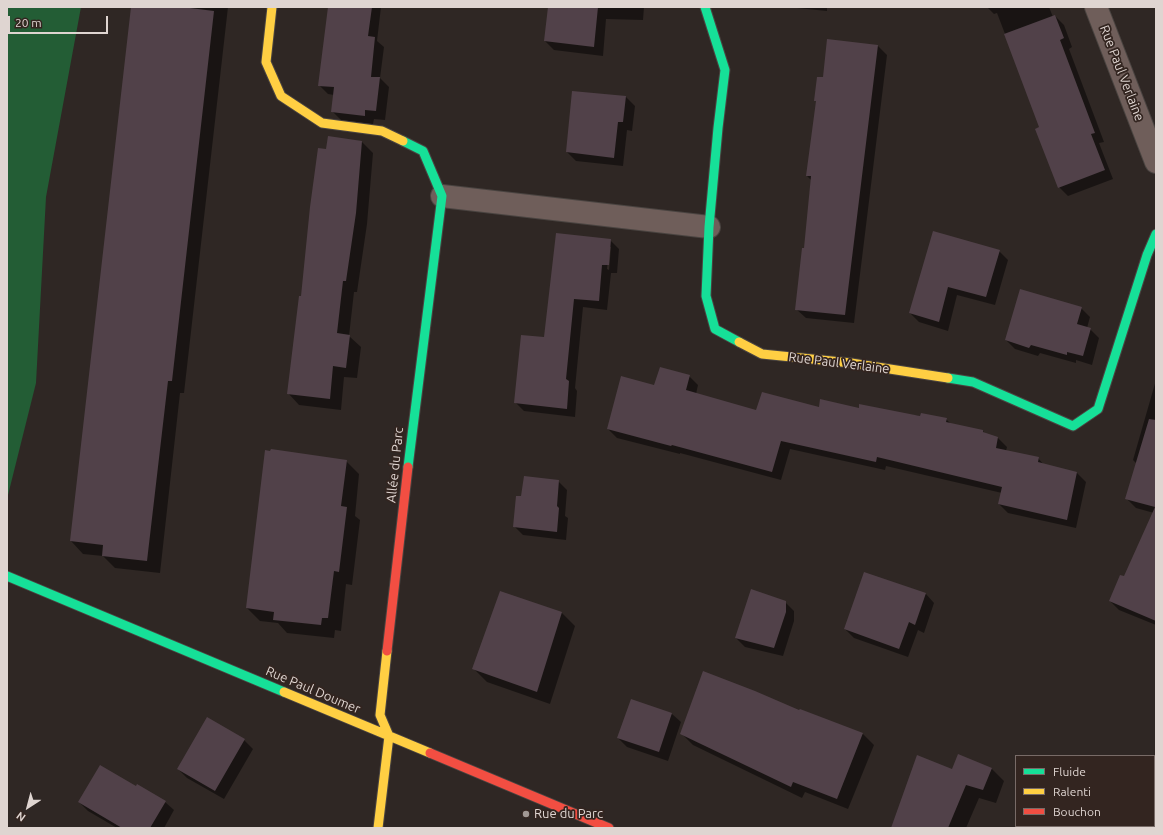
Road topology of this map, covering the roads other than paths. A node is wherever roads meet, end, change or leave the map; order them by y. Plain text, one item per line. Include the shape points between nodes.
1 (272, 7) edge
2 (705, 7) edge
3 (1096, 7) edge
4 (1156, 162) edge
5 (442, 196) junction
6 (709, 227) junction
7 (1156, 234) edge
8 (7, 576) edge
9 (389, 736) junction
10 (378, 828) edge
11 (609, 828) edge

1 - 5 street via 266,62 281,96 322,123 382,131 423,151
2 - 6 street, Rue Paul Verlaine via 725,70
3 - 4 street, Rue Paul Verlaine
5 - 6 street
5 - 9 street, Allée du Parc via 380,715
6 - 7 street, Rue Paul Verlaine via 706,296 715,329 762,354 851,363 973,382 1073,426 1098,409
8 - 9 street, Rue Paul Doumer
9 - 10 street
9 - 11 street, Rue Paul Doumer

